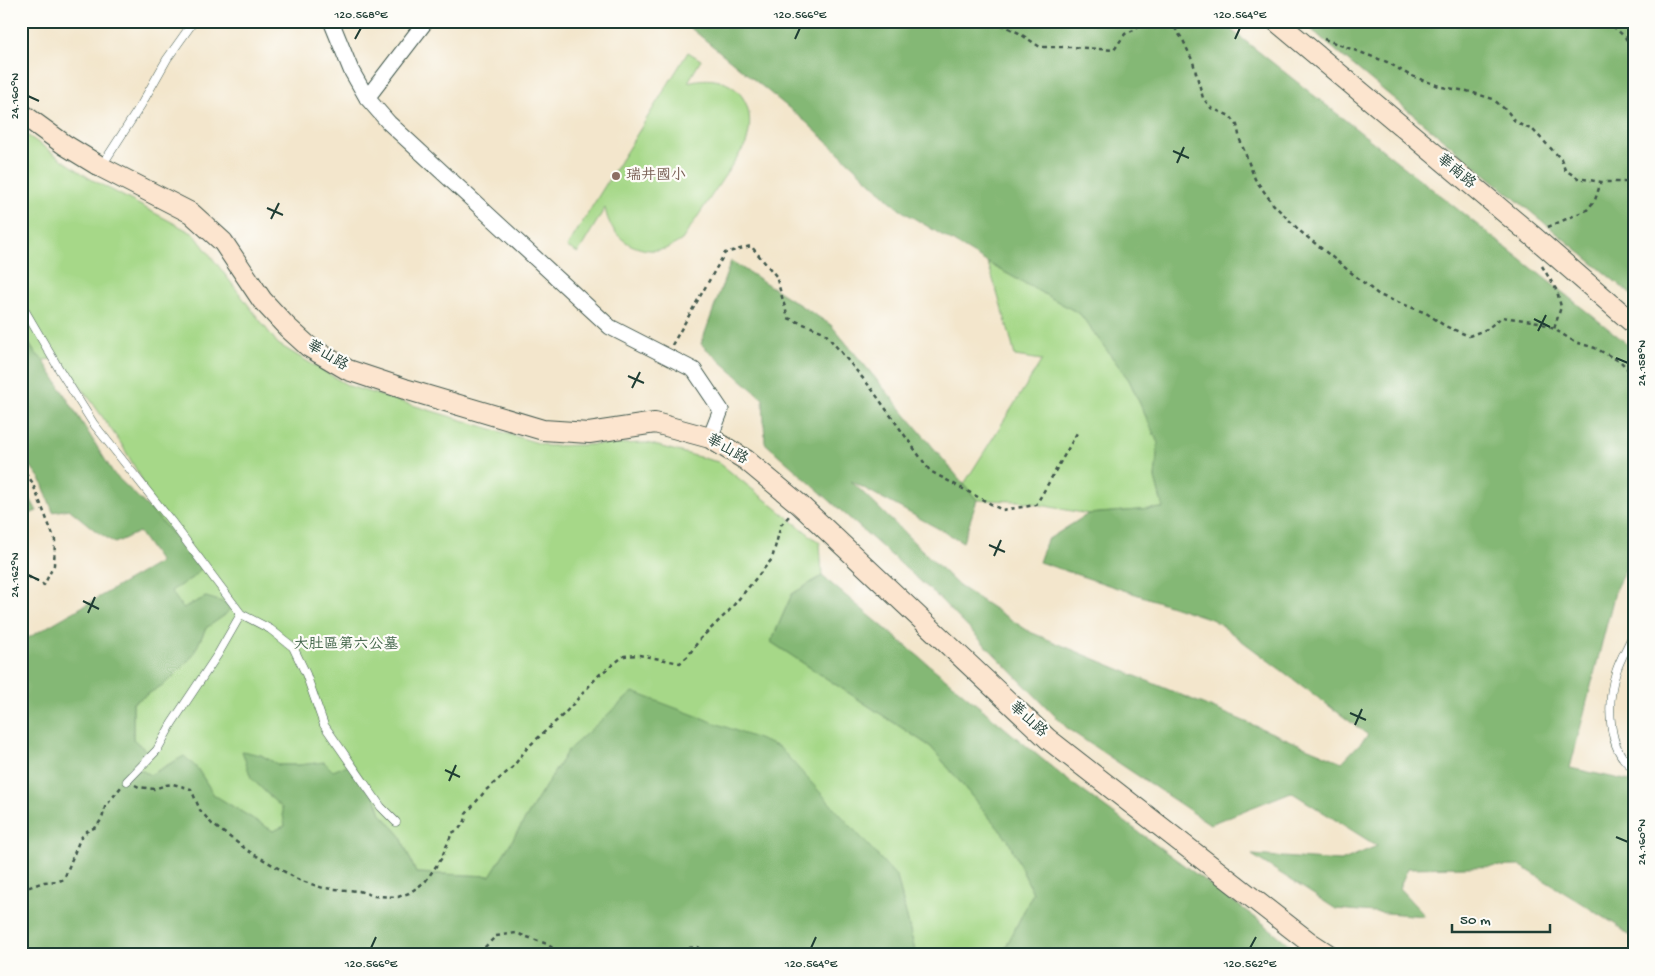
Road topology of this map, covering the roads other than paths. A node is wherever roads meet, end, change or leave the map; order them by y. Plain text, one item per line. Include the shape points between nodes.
1 (194, 21) edge
2 (331, 21) edge
3 (426, 21) edge
4 (1276, 21) edge
5 (367, 98) junction
6 (21, 113) edge
7 (101, 167) junction
8 (21, 304) edge
9 (1634, 324) edge
10 (710, 438) junction
11 (241, 614) junction
12 (1634, 633) edge
13 (1634, 768) edge
14 (127, 781) road end
15 (396, 822) dead end
16 (1329, 955) edge

1 - 7 lane
2 - 5 street via 351,70
3 - 5 street
4 - 9 street, 華南路
5 - 10 street via 389,123 610,327 694,370 721,410
6 - 7 street, 華山路
7 - 10 street, 華山路 via 191,213 223,242 262,300 287,327 309,348 348,370 543,430 589,433 655,423
8 - 11 lane via 93,423
10 - 16 street, 華山路 via 746,460 799,504 1048,739
11 - 14 lane via 158,750
11 - 15 lane via 270,629 293,647 324,725 381,807
12 - 13 lane via 1616,673 1609,710 1618,751 1625,763

